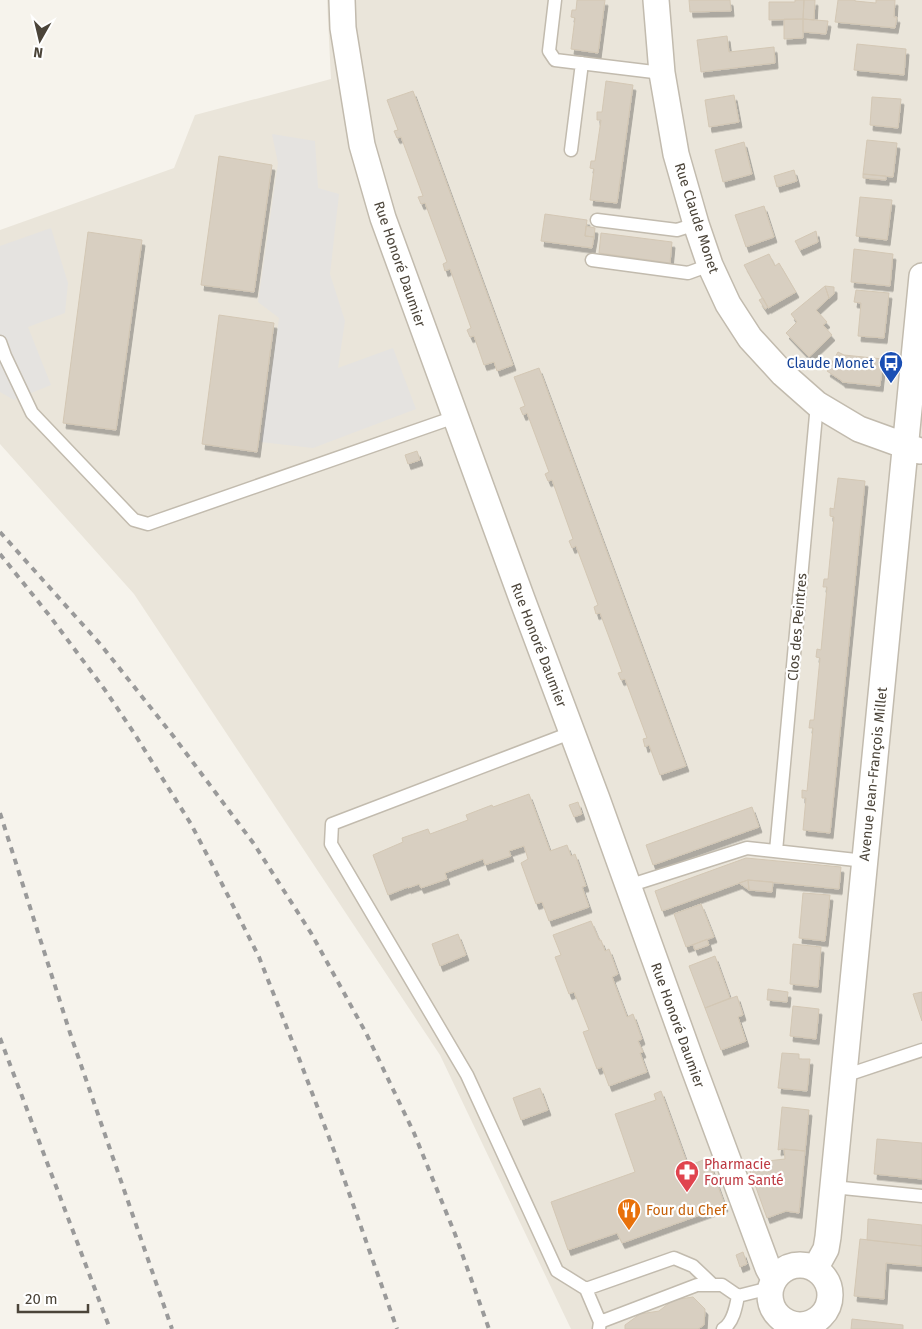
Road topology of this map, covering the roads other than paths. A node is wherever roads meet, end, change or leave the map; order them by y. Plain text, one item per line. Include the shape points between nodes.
1 (342, 0) edge
2 (555, 0) edge
3 (656, 0) edge
4 (582, 63) junction
5 (662, 73) junction
6 (571, 150) dead end
7 (597, 220) dead end
8 (696, 224) junction
9 (592, 260) dead end
10 (710, 265) junction
11 (922, 276) edge
12 (0, 342) edge
13 (818, 404) junction
14 (455, 417) junction
15 (914, 449) edge
16 (572, 732) junction
17 (776, 851) junction
18 (864, 861) junction
19 (628, 886) junction
20 (922, 1050) edge
21 (844, 1076) junction
22 (832, 1188) junction
23 (922, 1196) edge
24 (815, 1269) junction
25 (772, 1284) junction
26 (712, 1285) junction
27 (586, 1289) junction
28 (738, 1296) junction
29 (600, 1326) edge
30 (814, 1326) edge
31 (723, 1329) edge

1 - 14 street, Rue Honoré Daumier via 343,28 362,145 383,218
2 - 4 lane via 549,51 555,60
3 - 5 street, Rue Claude Monet
4 - 5 lane
4 - 6 lane
5 - 8 street, Rue Claude Monet via 676,154
7 - 8 lane via 677,230
8 - 10 street, Rue Claude Monet
9 - 10 lane via 688,273
10 - 13 street, Rue Claude Monet via 728,304 750,338 783,374
11 - 15 street, Avenue Jean-François Millet
12 - 14 lane via 32,412 134,520 148,524
13 - 15 street, Rue Claude Monet via 859,429
13 - 17 lane, Clos des Peintres
14 - 16 street, Rue Honoré Daumier
15 - 18 street, Avenue Jean-François Millet
16 - 19 street, Rue Honoré Daumier
16 - 27 lane via 332,824 331,844 467,1075 558,1271
17 - 18 lane
17 - 19 lane via 747,848
18 - 21 street, Avenue Jean-François Millet
19 - 25 street, Rue Honoré Daumier
20 - 21 lane
21 - 22 street, Avenue Jean-François Millet
22 - 23 lane
22 - 24 street, Avenue Jean-François Millet via 826,1249
24 - 25 street via 797,1265 788,1267
24 - 30 street via 827,1283 829,1302
25 - 28 lane
25 - 30 street via 770,1297 777,1314 793,1324
26 - 27 lane via 693,1266 674,1258
26 - 28 lane via 722,1285
26 - 29 lane via 697,1285
27 - 29 lane
28 - 31 lane via 734,1314

